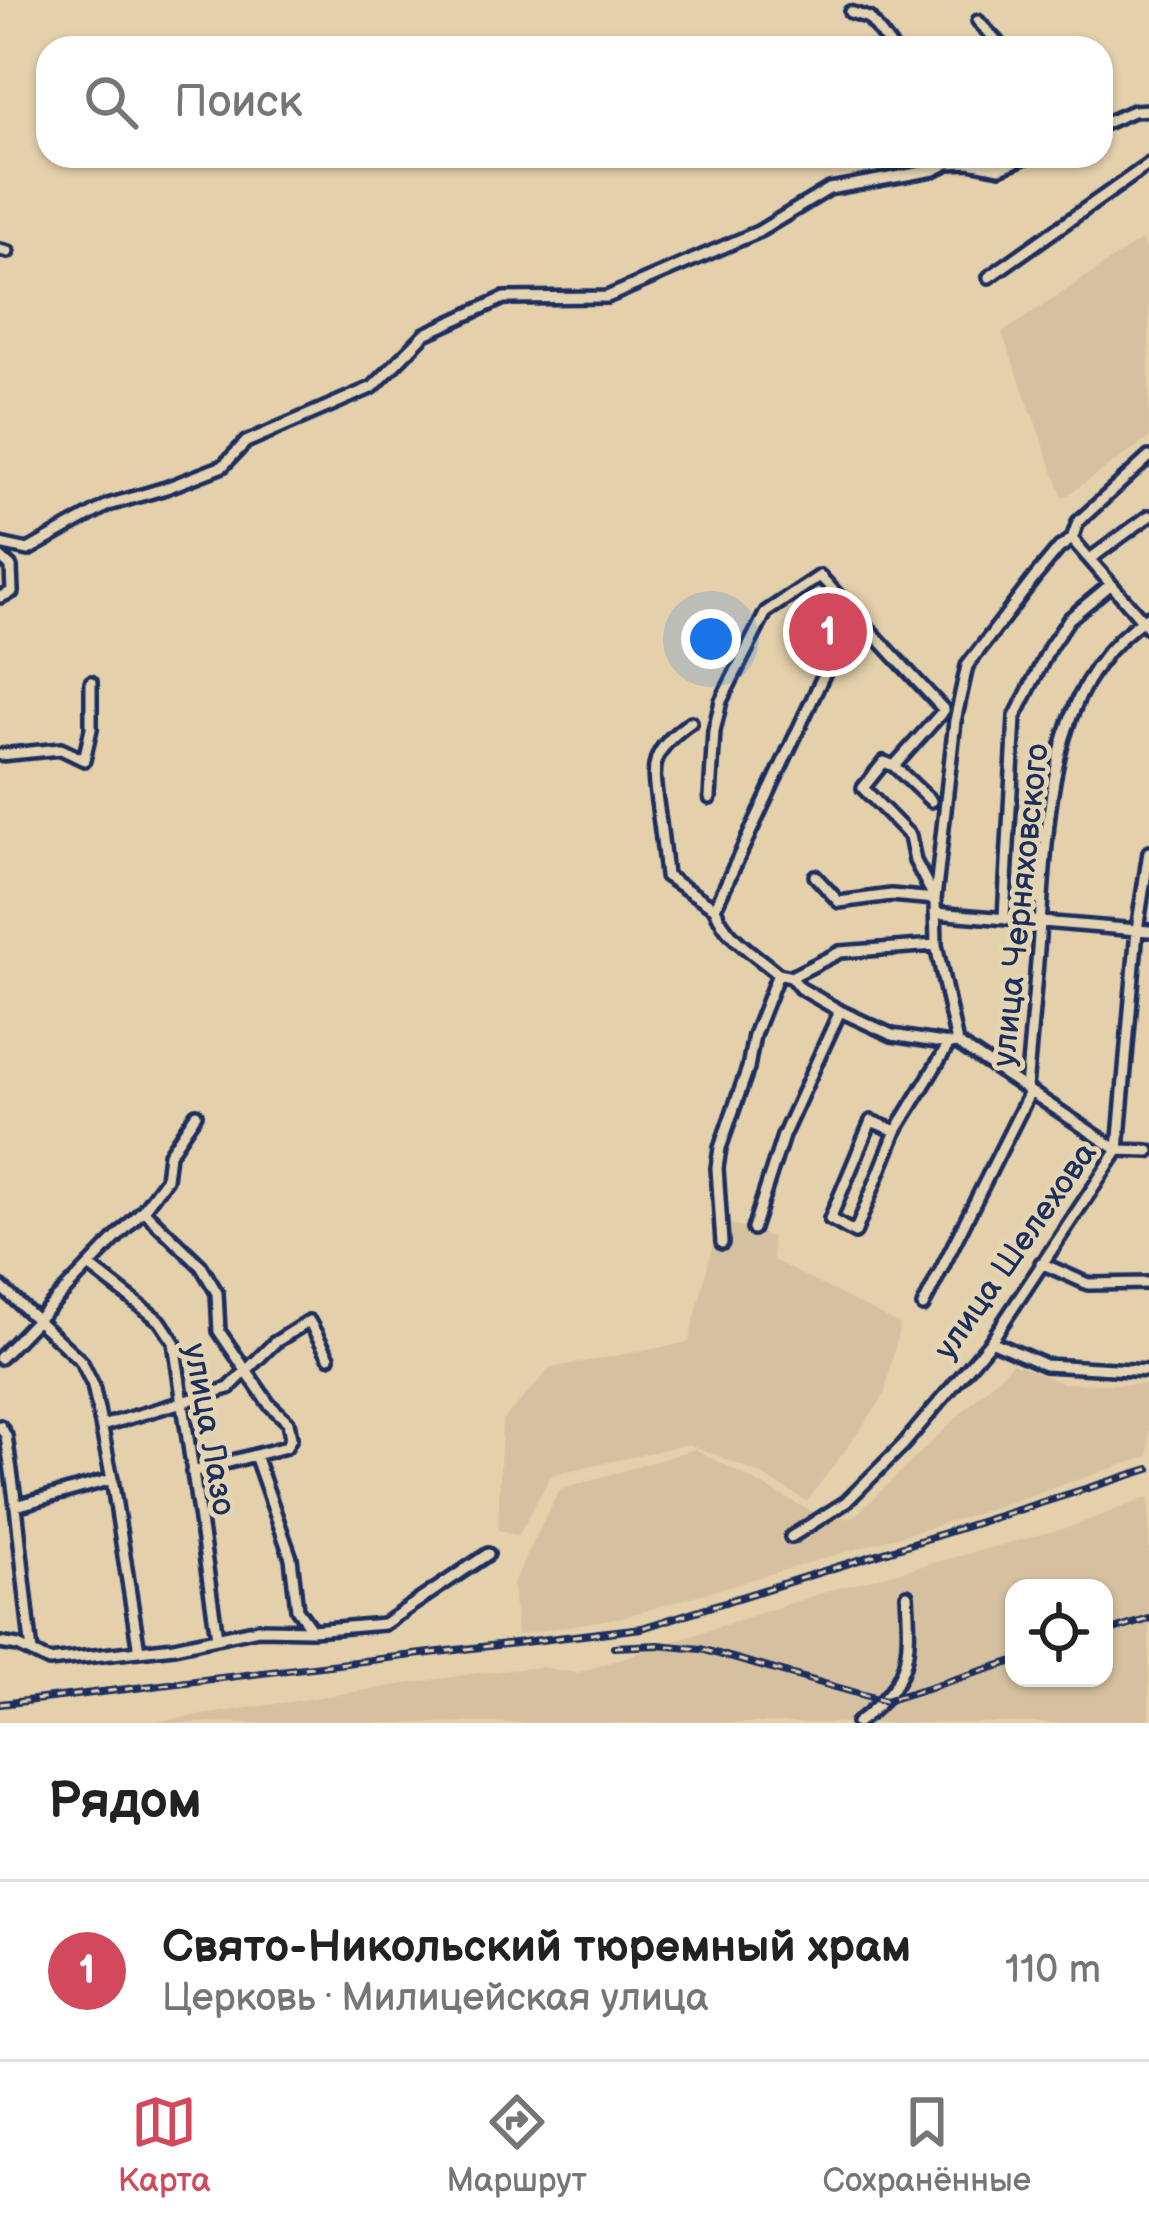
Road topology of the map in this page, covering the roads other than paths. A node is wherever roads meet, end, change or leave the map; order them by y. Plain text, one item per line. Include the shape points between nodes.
1 (850, 12) dead end
2 (978, 21) dead end
3 (883, 36) edge
4 (992, 36) edge
5 (1149, 110) edge
6 (1113, 120) edge
7 (1149, 164) edge
8 (938, 168) edge
9 (989, 278) dead end
10 (1149, 457) edge
11 (1149, 516) edge
12 (1072, 539) junction
13 (0, 544) edge
14 (0, 556) edge
15 (1090, 559) junction
16 (1110, 585) junction
17 (0, 597) edge
18 (853, 612) junction
19 (1147, 621) edge
20 (91, 682) dead end
21 (691, 722) dead end
22 (0, 755) edge
23 (894, 766) junction
24 (710, 798) dead end
25 (931, 801) dead end
26 (1149, 852) edge
27 (815, 876) dead end
28 (935, 898) junction
29 (716, 908) junction
30 (935, 913) junction
31 (1004, 918) junction
32 (1040, 922) junction
33 (1143, 930) edge
34 (936, 945) junction
35 (778, 974) junction
36 (790, 977) junction
37 (840, 1012) junction
38 (953, 1044) junction
39 (1027, 1091) junction
40 (196, 1114) dead end
41 (896, 1131) junction
42 (1118, 1150) junction
43 (1149, 1151) edge
44 (143, 1210) junction
45 (753, 1229) dead end
46 (722, 1243) dead end
47 (1041, 1263) junction
48 (89, 1266) junction
49 (1149, 1283) edge
50 (0, 1286) edge
51 (923, 1306) dead end
52 (38, 1319) junction
53 (991, 1341) junction
54 (329, 1357) dead end
55 (0, 1358) edge
56 (248, 1370) junction
57 (1149, 1372) edge
58 (181, 1405) junction
59 (0, 1426) edge
60 (102, 1426) junction
61 (254, 1455) junction
62 (192, 1472) junction
63 (112, 1479) junction
64 (16, 1506) junction
65 (791, 1537) dead end
66 (488, 1554) dead end
67 (907, 1595) dead end
68 (312, 1630) junction
69 (217, 1637) junction
70 (0, 1643) edge
71 (139, 1651) junction
72 (32, 1653) junction
73 (856, 1723) edge

1 - 3 street via 869,18
2 - 4 street
5 - 6 street
7 - 9 street
8 - 13 street via 829,189 758,232 608,297 504,298 425,334 373,388 246,442 223,466 108,505 28,550
10 - 12 street via 1078,522
11 - 15 street
12 - 15 street
12 - 28 street via 967,666
14 - 17 street via 11,567 12,592
15 - 16 street
16 - 19 street
16 - 31 street via 1069,619 1015,717
18 - 23 street via 944,710
18 - 24 street via 820,576 766,612 721,701
18 - 29 street
19 - 32 street, улица Черняховского via 1104,653 1065,731
20 - 22 street via 84,760 62,749
21 - 29 street via 655,761 652,786 665,876
23 - 25 street
23 - 28 street via 884,762 862,788 910,836
26 - 33 street, улица Шелехова
27 - 28 street via 839,902
28 - 30 street
29 - 35 street via 733,938
30 - 31 street
30 - 34 street
31 - 32 street
32 - 33 street
32 - 39 street, улица Черняховского
33 - 42 street, улица Шелехова
34 - 36 street via 840,952
34 - 38 street
35 - 36 street
35 - 46 street via 720,1148
36 - 37 street
37 - 38 street via 892,1036
37 - 45 street via 783,1136
38 - 39 street
38 - 41 street
39 - 42 street
39 - 51 street, улица Черняховского
40 - 44 street
41 - 41 street via 855,1233 838,1226 830,1219 871,1121
42 - 43 street
42 - 47 street, улица Шелехова
44 - 48 street
44 - 56 street via 201,1266 217,1293 220,1331
47 - 49 street via 1088,1283
47 - 53 street, улица Шелехова
48 - 52 street
48 - 58 street, улица Лазо via 174,1342
50 - 52 street
52 - 55 street
52 - 60 street via 81,1361
53 - 57 street via 1046,1365
53 - 65 street, улица Шелехова via 846,1502
54 - 56 street via 309,1321
56 - 58 street via 229,1388
56 - 61 street via 288,1422 291,1438 286,1448
58 - 60 street
58 - 62 street, улица Лазо
59 - 64 street
60 - 63 street
61 - 62 street
61 - 68 street via 291,1558 297,1609
62 - 69 street, улица Лазо
63 - 64 street
63 - 71 street
64 - 72 street
66 - 68 street via 384,1624
67 - 73 street via 910,1651 885,1701
68 - 69 street
69 - 71 street
70 - 72 street
71 - 72 street via 49,1660

